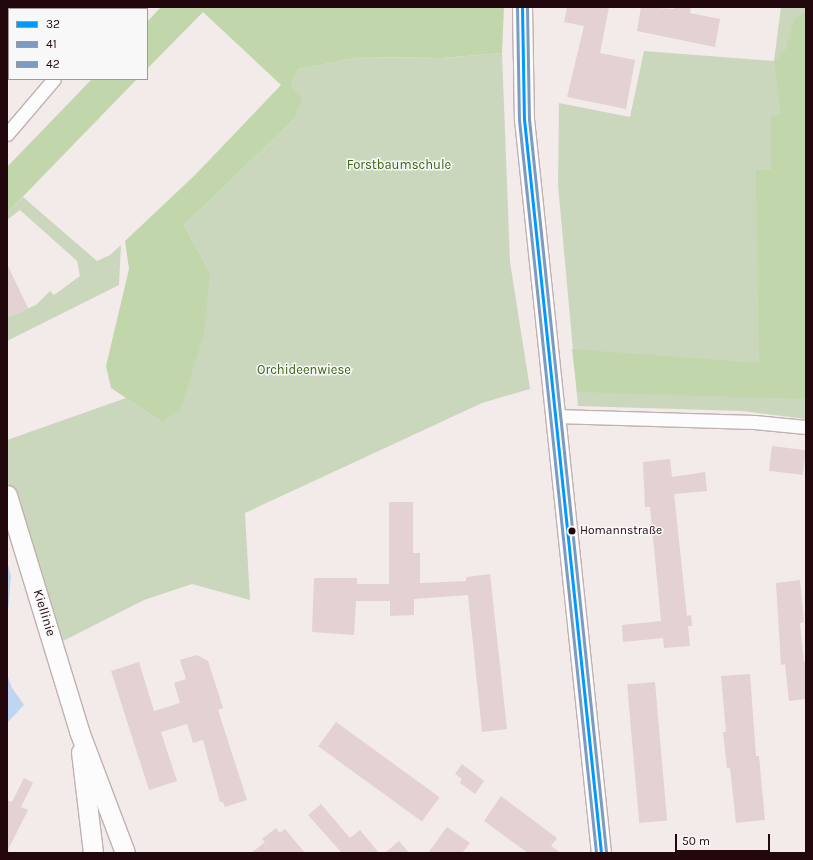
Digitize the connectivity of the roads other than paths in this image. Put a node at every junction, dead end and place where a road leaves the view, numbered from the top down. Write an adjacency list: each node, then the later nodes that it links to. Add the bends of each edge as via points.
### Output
1 (522, 7): 4 (street, via 524,119)
2 (53, 80): 3 (street)
3 (7, 134)
4 (555, 416): 5 (street, via 754,422); 10 (street)
5 (806, 427)
6 (7, 495): 7 (street, Kiellinie)
7 (79, 731): 8 (street, Kiellinie); 9 (street, Kiellinie)
8 (93, 853)
9 (125, 853)
10 (601, 853)

